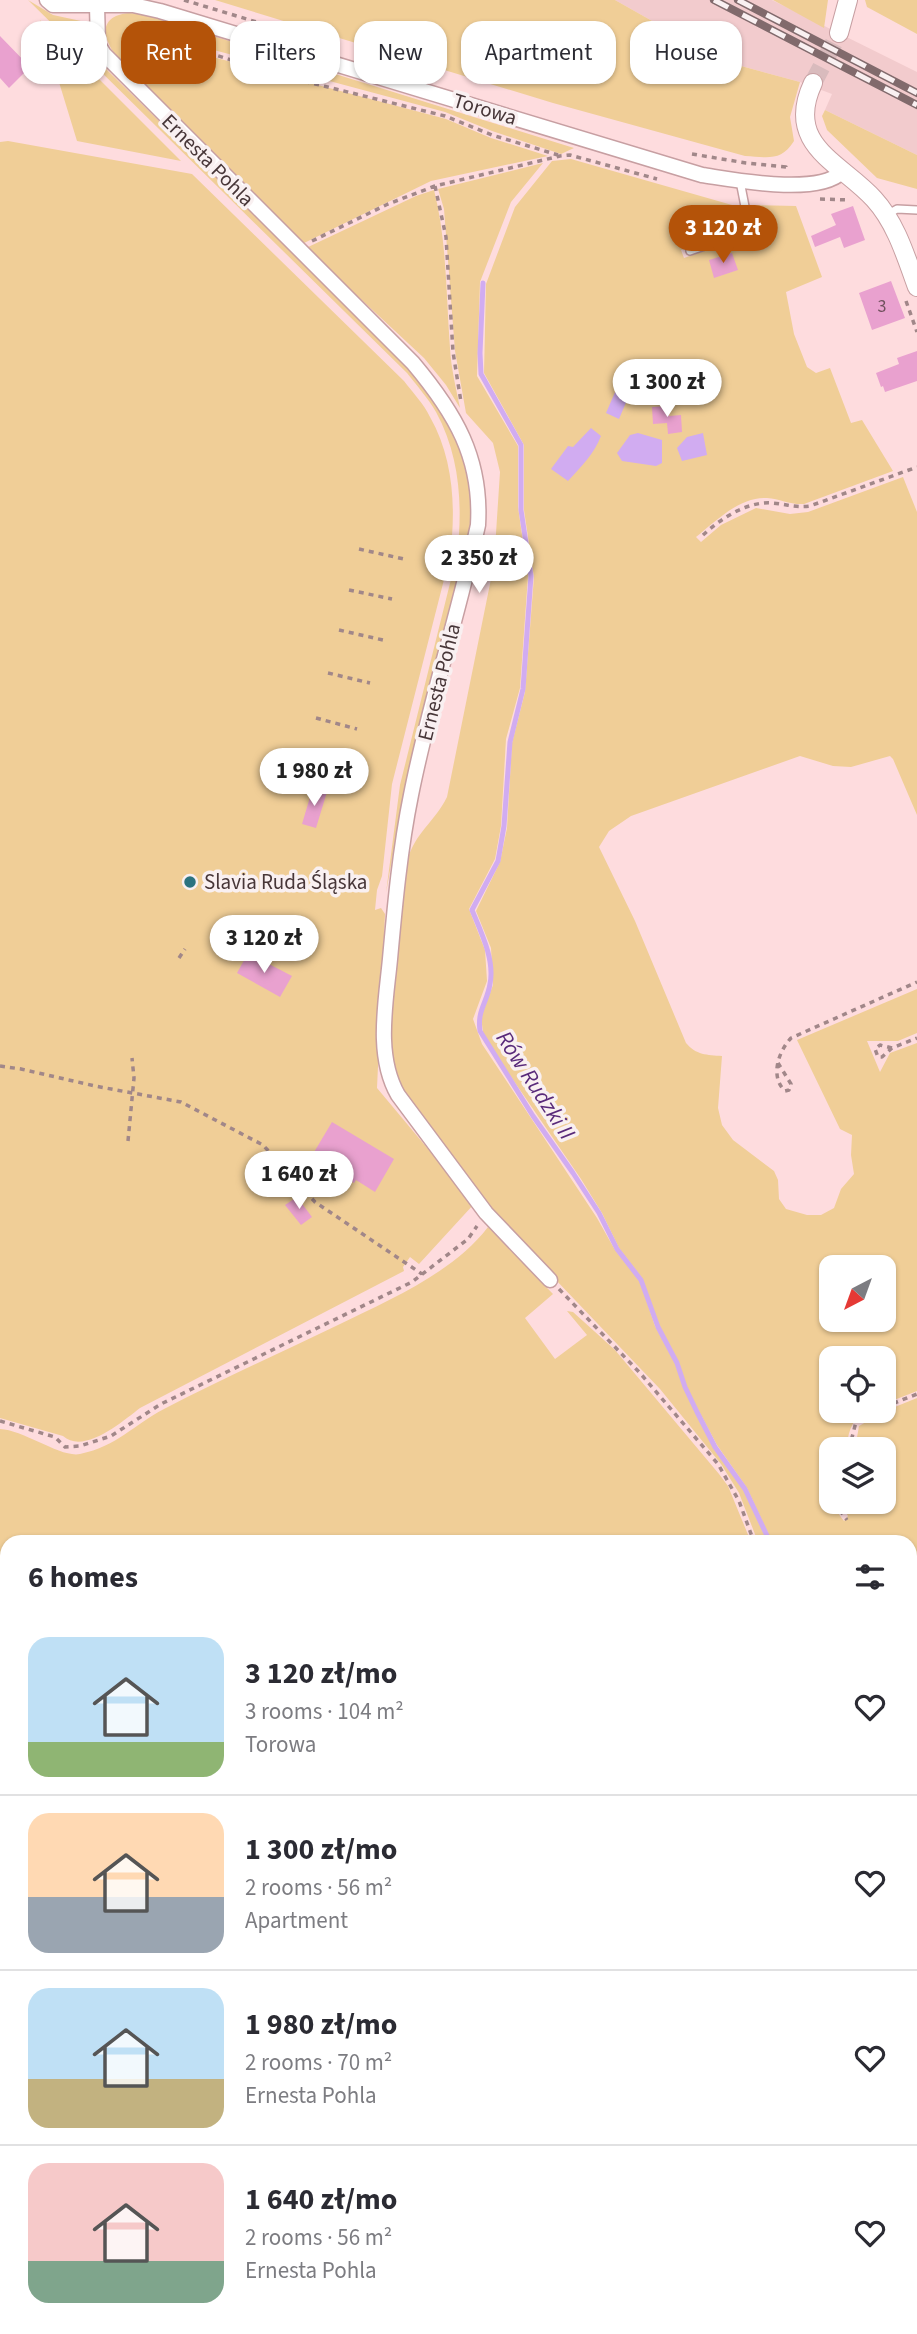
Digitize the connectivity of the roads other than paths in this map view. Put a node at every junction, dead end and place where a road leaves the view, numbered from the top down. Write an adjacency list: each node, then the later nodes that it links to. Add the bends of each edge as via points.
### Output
1 (47, 0): 3 (street, Torowa, via 53,5)
2 (848, 0): 4 (street)
3 (97, 6): 7 (street, Torowa, via 132,5 160,11 702,175); 12 (street, Ernesta Pohla, via 97,44 112,63 413,363 442,398 468,449 478,498 478,526 409,803 395,893 384,1020 386,1062 391,1083 486,1213)
4 (839, 33)
5 (813, 83): 6 (street, via 804,122 816,147)
6 (842, 172): 7 (street, Torowa, via 829,181 808,184); 9 (street, via 875,200)
7 (740, 180): 10 (lane, via 749,227)
8 (917, 210): 9 (lane, via 897,209)
9 (886, 216): 11 (street, via 898,238)
10 (690, 251)
11 (910, 290)
12 (550, 1280)

